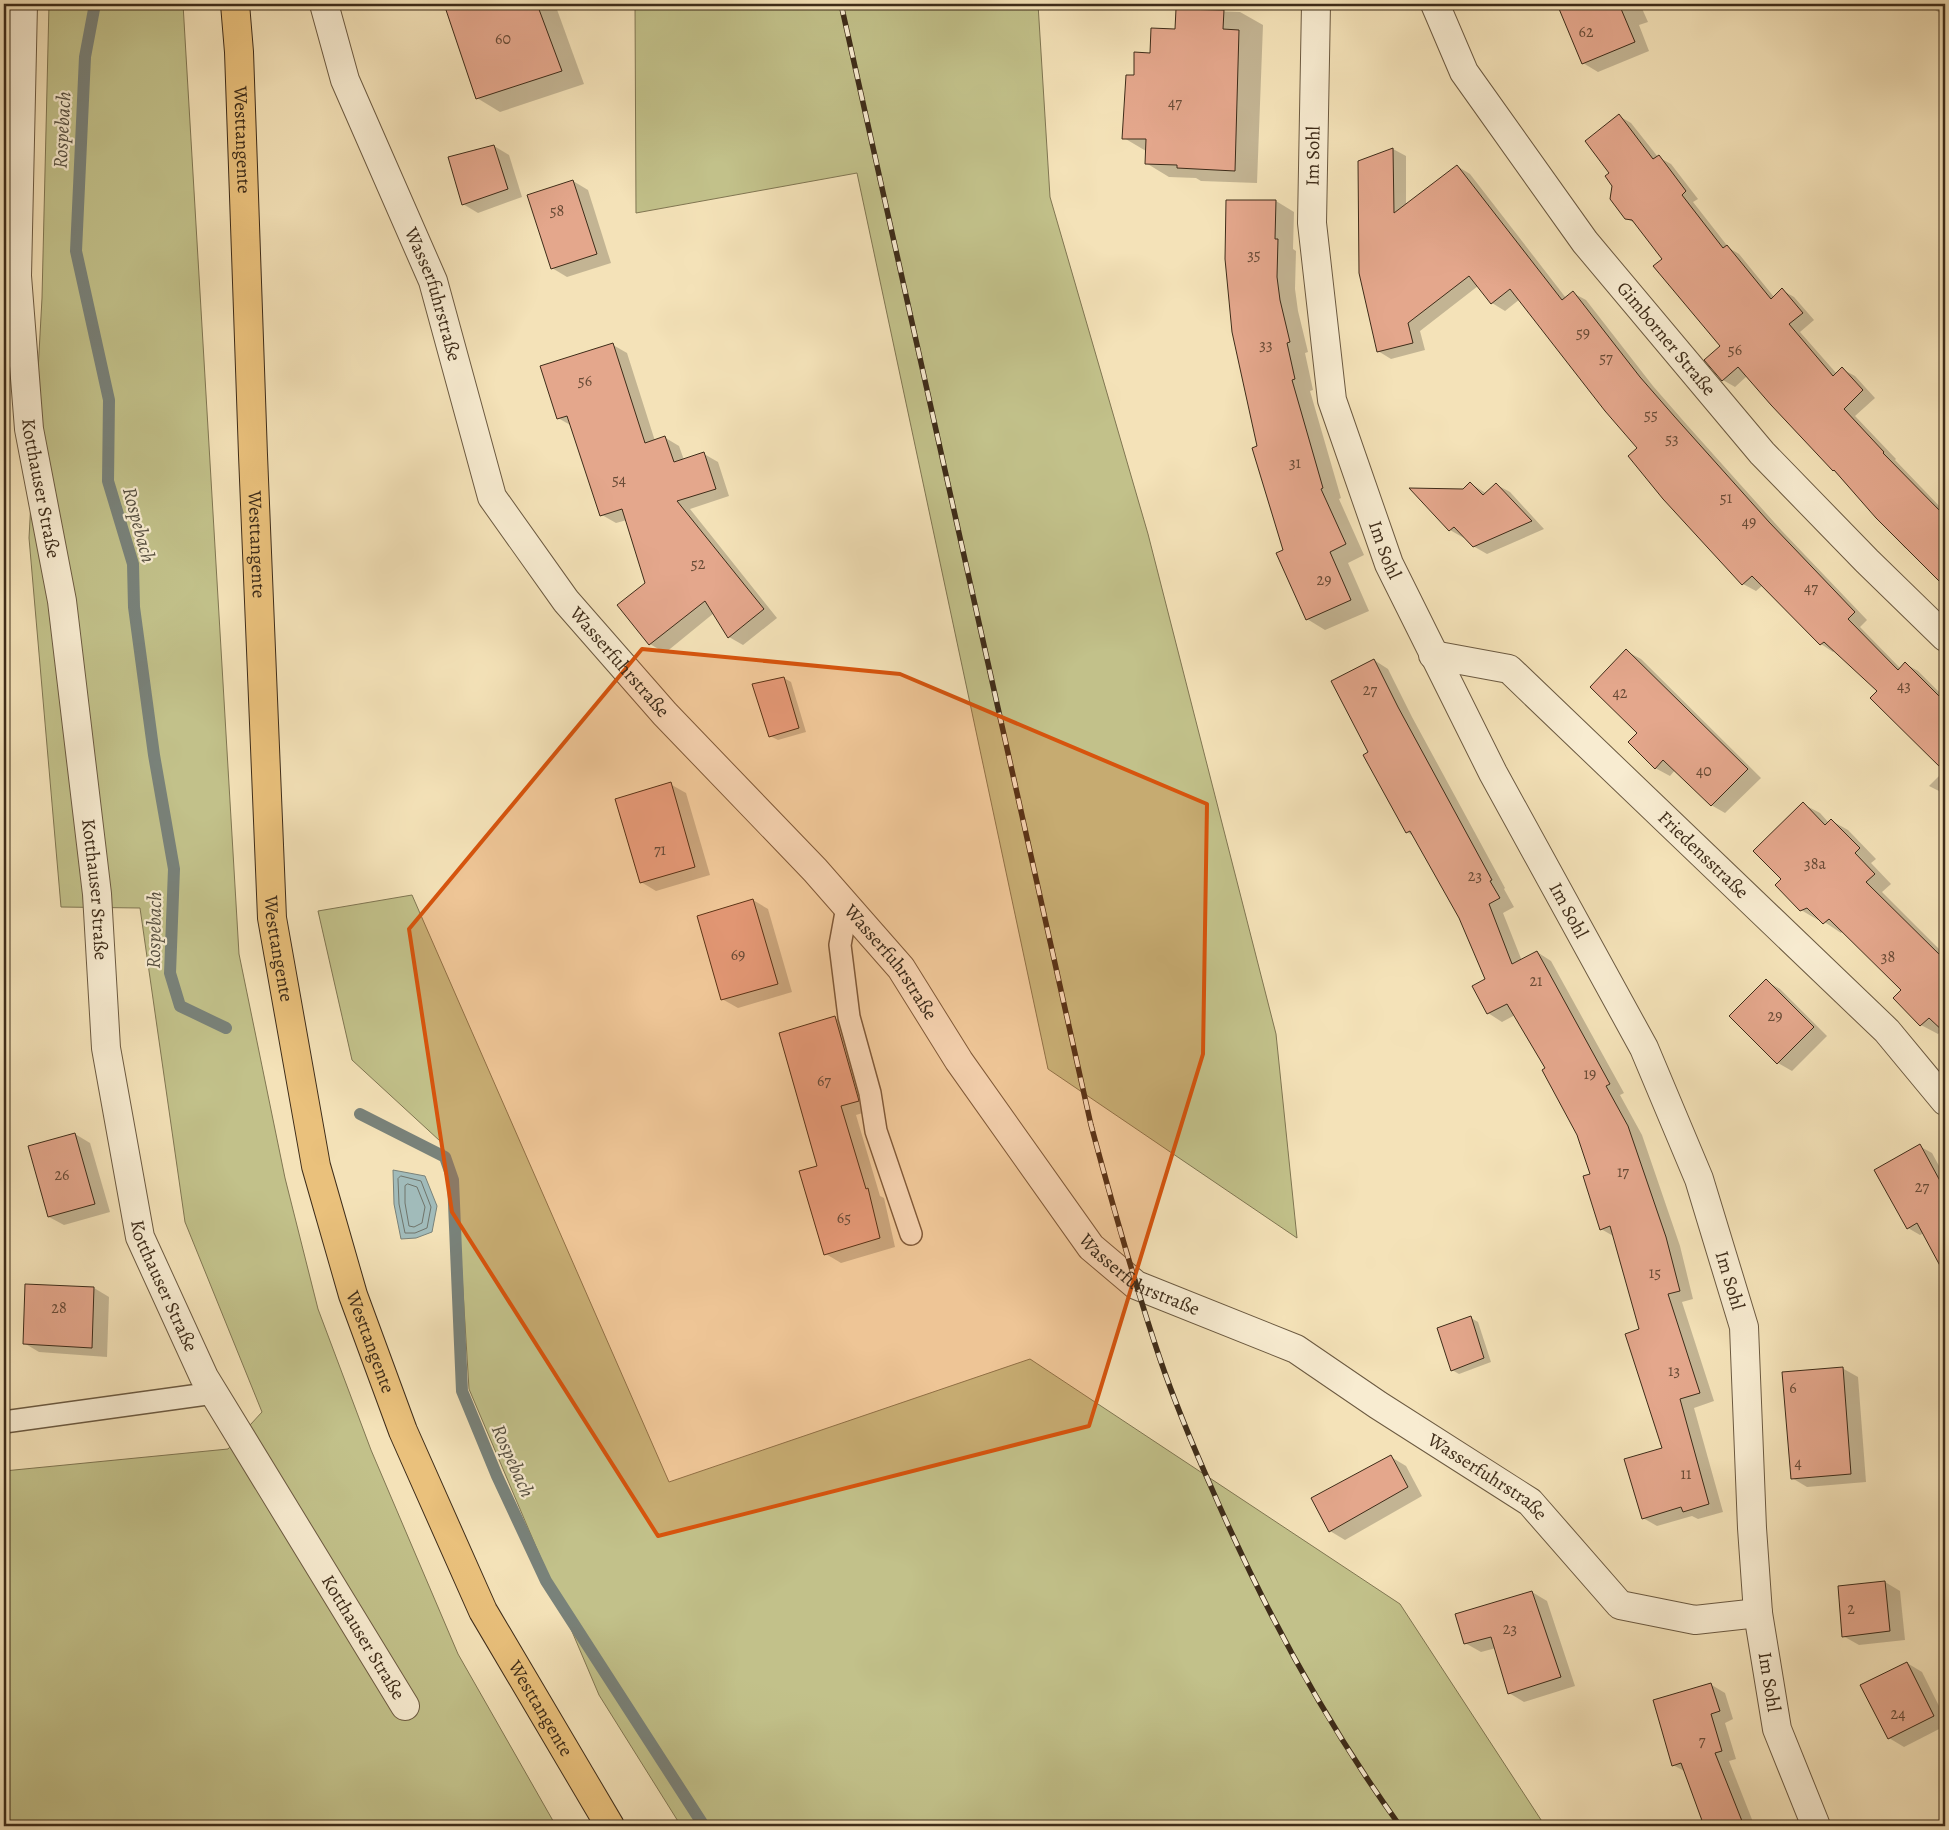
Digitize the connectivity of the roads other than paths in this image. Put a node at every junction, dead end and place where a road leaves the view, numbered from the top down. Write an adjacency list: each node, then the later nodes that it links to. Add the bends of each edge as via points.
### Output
1 (23, 4): 11 (street, Kotthauser Straße, via 17,276 29,428 63,611 97,894 106,1048 140,1237)
2 (235, 4): 15 (main road, Westtangente, via 272,918 316,1166 353,1295 403,1431 483,1611)
3 (324, 4): 8 (street, Wasserfuhrstraße, via 345,80 433,281 492,497 573,608 665,714)
4 (1316, 4): 7 (street, Im Sohl, via 1312,223 1332,400 1389,564)
5 (1435, 4): 6 (street, Gimborner Straße, via 1464,72 1586,242 1762,453)
6 (1945, 637)
7 (1433, 655): 9 (street, Friedensstraße, via 1509,668 1887,1031); 13 (street, Im Sohl, via 1493,773 1644,1048 1699,1178 1744,1327)
8 (847, 907): 10 (lane, via 840,945 849,1017 870,1093 876,1131); 13 (street, Wasserfuhrstraße, via 901,968 959,1060 1091,1247 1136,1285 1296,1349 1530,1502 1620,1605 1695,1620)
9 (1945, 1101)
10 (911, 1234)
11 (214, 1393): 12 (lane); 14 (street, Kotthauser Straße)
12 (4, 1422)
13 (1758, 1613): 16 (street, Im Sohl, via 1777,1729)
14 (405, 1706)
15 (610, 1826)
16 (1816, 1826)

